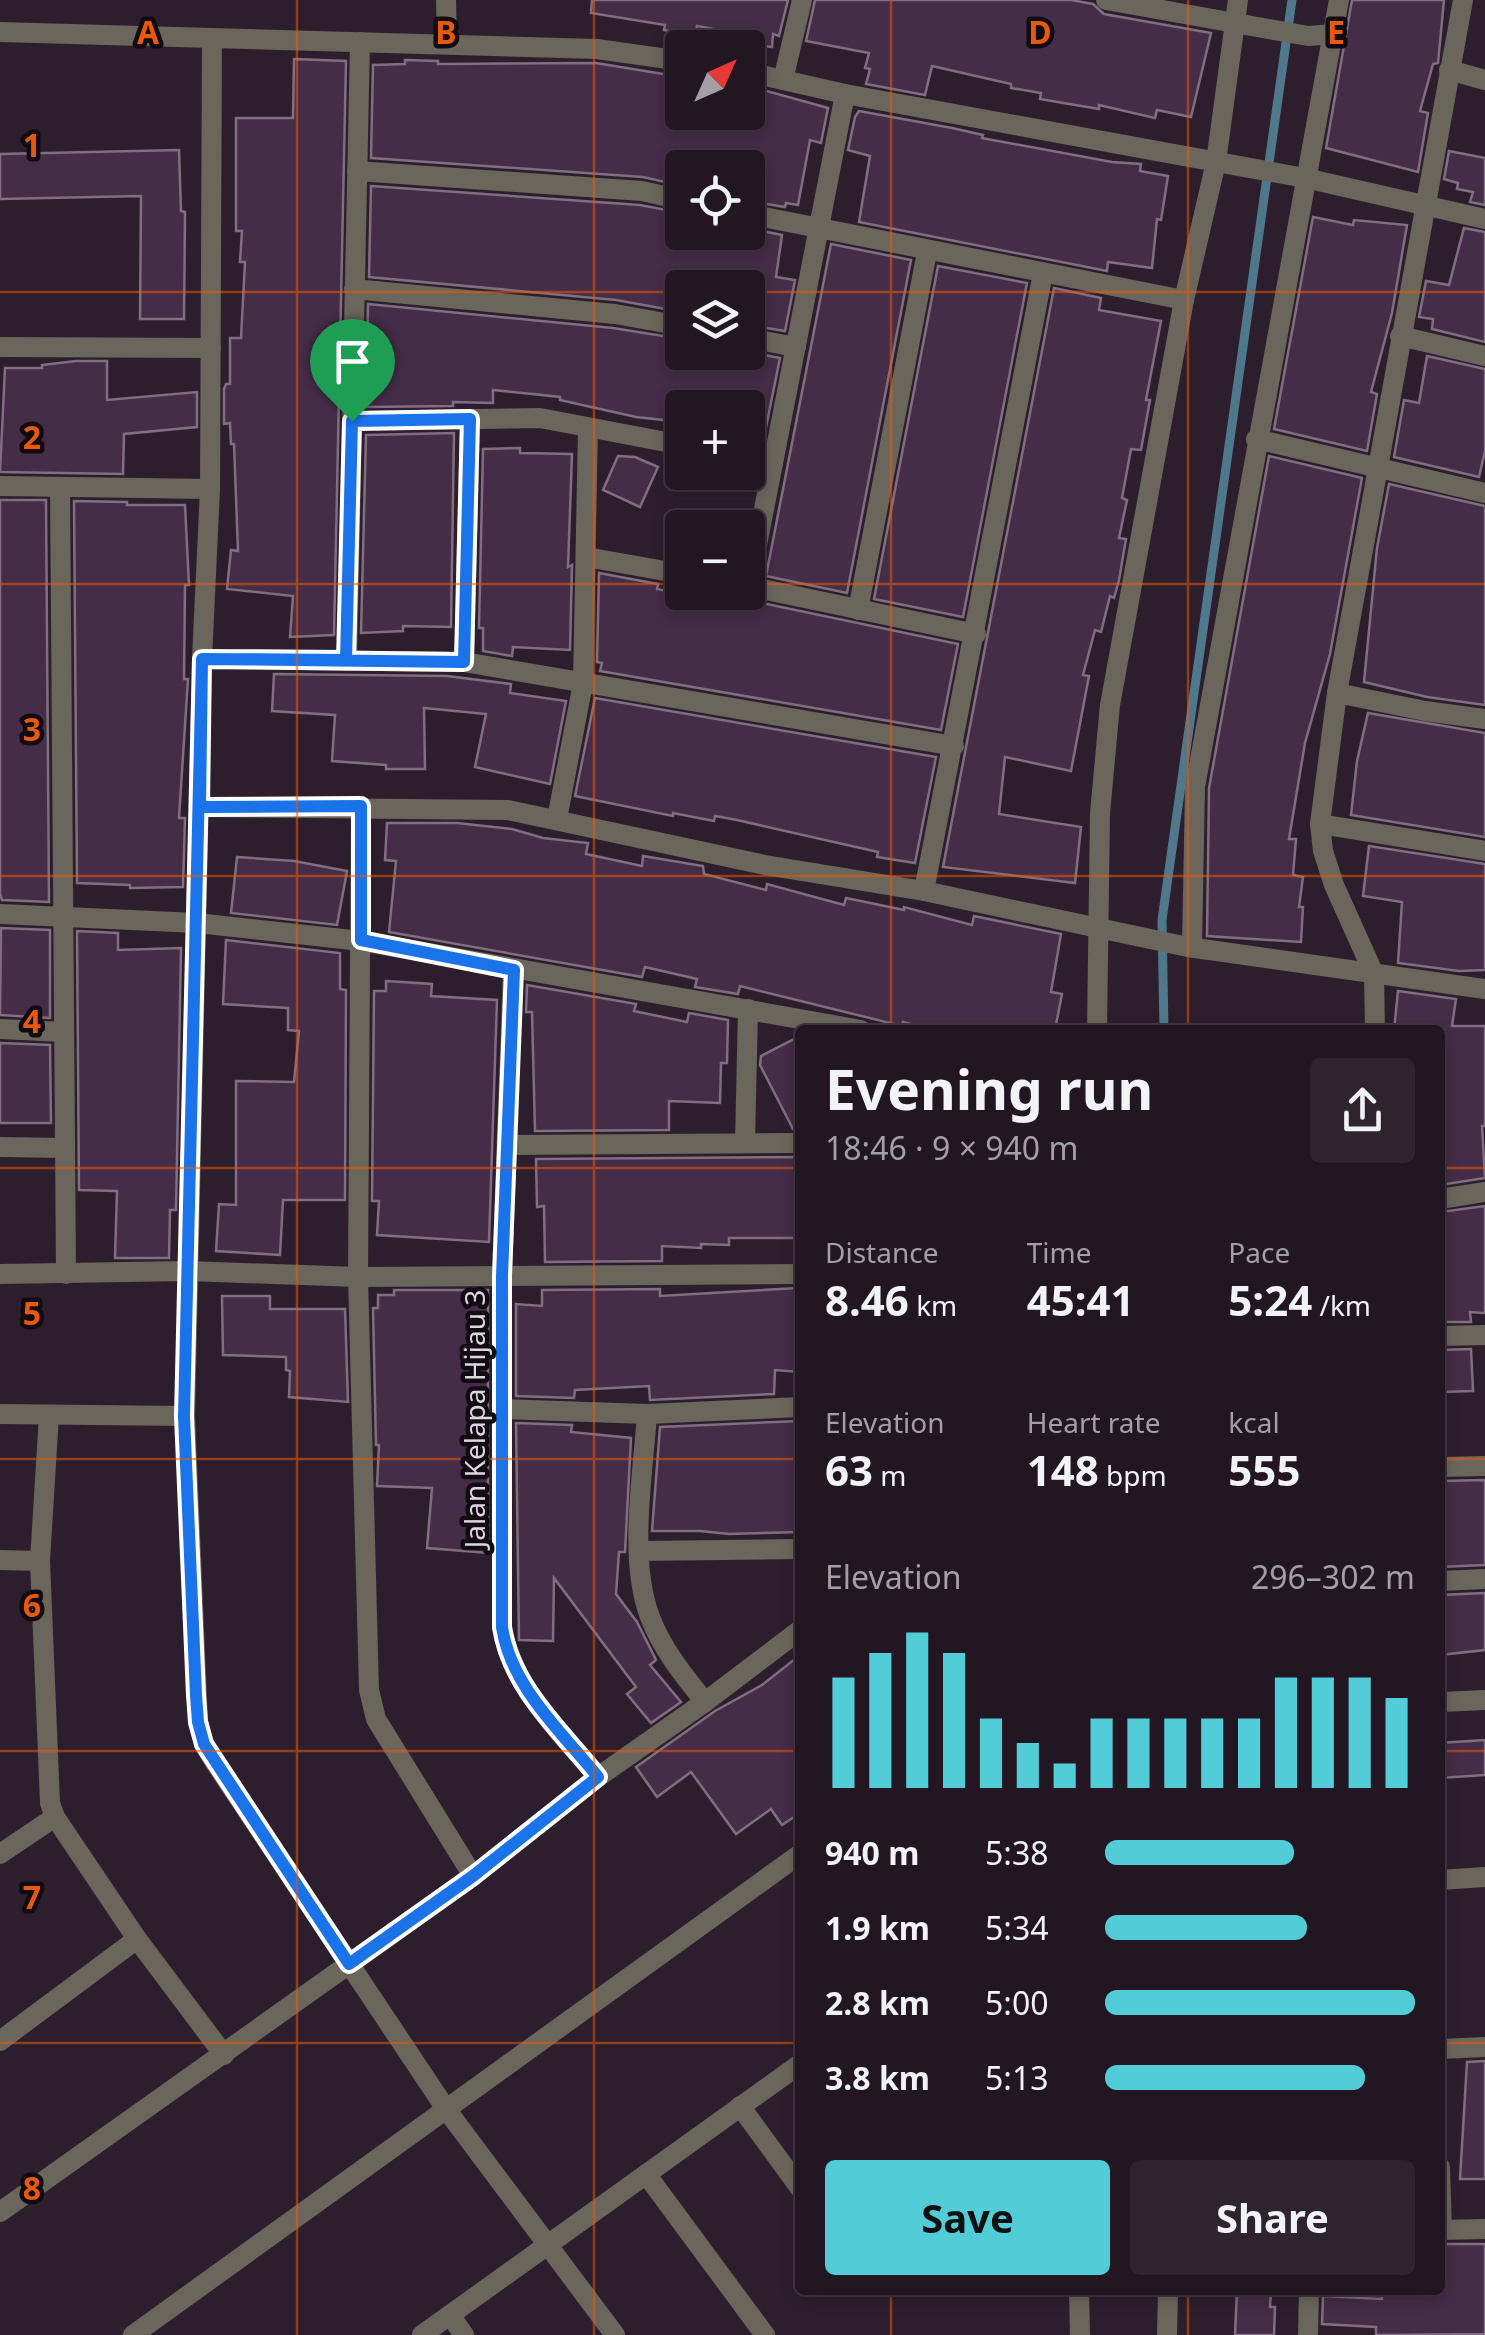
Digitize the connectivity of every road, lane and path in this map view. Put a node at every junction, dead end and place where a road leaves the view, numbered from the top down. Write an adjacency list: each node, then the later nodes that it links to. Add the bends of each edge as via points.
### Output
1 (446, 0): 12 (street)
2 (802, 0): 16 (street)
3 (1106, 0): 7 (street)
4 (1238, 0): 7 (street)
5 (1338, 0): 9 (street)
6 (1463, 0): 14 (street)
7 (1235, 24): 9 (street); 19 (street)
8 (0, 32): 10 (street)
9 (1333, 34): 21 (street)
10 (212, 38): 11 (street); 36 (street)
11 (360, 42): 12 (street); 20 (street)
12 (447, 44): 13 (street, via 596,48)
13 (665, 58)
14 (1449, 70): 17 (street); 23 (street)
15 (765, 76): 16 (street)
16 (783, 80): 18 (street)
17 (1485, 80)
18 (845, 94): 19 (street); 26 (street)
19 (1216, 162): 21 (street); 30 (street)
20 (357, 172): 22 (street); 29 (street)
21 (1295, 177): 23 (street); 41 (street)
22 (665, 196)
23 (1425, 206): 25 (street); 32 (street)
24 (765, 218): 26 (street)
25 (1485, 220)
26 (817, 230): 27 (street); 34 (street)
27 (927, 252): 28 (street); 54 (street)
28 (1043, 273): 30 (street); 55 (street)
29 (354, 290): 31 (street); 39 (street)
30 (1184, 300): 72 (street, via 1110,705 1100,813)
31 (665, 323)
32 (1400, 336): 37 (street); 45 (street)
33 (765, 341): 34 (street)
34 (796, 346): 44 (street)
35 (0, 347): 36 (street)
36 (211, 348): 48 (street)
37 (1485, 356)
38 (470, 419): 39 (street); 40 (street, via 540,418); 58 (street)
39 (352, 421): 57 (street)
40 (588, 428): 42 (street); 51 (street)
41 (1256, 439): 45 (street); 74 (street, via 1195,786)
42 (665, 443)
43 (765, 461): 44 (street)
44 (774, 463): 50 (street)
45 (1380, 467): 49 (street); 60 (street)
46 (0, 486): 47 (street)
47 (60, 487): 48 (street); 70 (street)
48 (210, 488): 56 (street)
49 (1485, 493)
50 (764, 510)
51 (586, 557): 52 (street); 59 (street)
52 (665, 571)
53 (765, 590): 54 (street)
54 (858, 610): 55 (street)
55 (976, 634): 62 (street)
56 (202, 659): 57 (street); 64 (street)
57 (346, 660): 58 (street)
58 (464, 662): 59 (street)
59 (583, 683): 62 (street); 65 (street)
60 (1337, 693): 61 (street); 66 (street)
61 (1485, 719)
62 (954, 746): 68 (street)
63 (361, 806): 64 (street); 65 (street, via 508,810); 73 (street)
64 (200, 807): 71 (street)
65 (557, 819): 68 (street)
66 (1320, 824): 67 (street); 76 (street, via 1322,852)
67 (1485, 851)
68 (924, 891): 72 (street)
69 (0, 914): 70 (street)
70 (64, 916): 71 (street); 83 (street)
71 (197, 924): 73 (street); 91 (street)
72 (1107, 930): 74 (street); 80 (street)
73 (361, 940): 75 (street); 96 (street)
74 (1190, 947): 76 (street)
75 (514, 970): 78 (street); 86 (street, Jalan Kelapa Hijau 3)
76 (1374, 974): 77 (street); 81 (street)
77 (1485, 989)
78 (748, 1010): 79 (street); 84 (street)
79 (828, 1025)
80 (1098, 1025)
81 (1375, 1025)
82 (0, 1029): 83 (street)
83 (64, 1032): 88 (street)
84 (745, 1143): 85 (street); 86 (street)
85 (795, 1143)
86 (507, 1144): 95 (street, Jalan Kelapa Hijau 3)
87 (0, 1147): 88 (street)
88 (65, 1148): 93 (street)
89 (1485, 1192): 90 (street)
90 (1445, 1198)
91 (188, 1271): 93 (street); 96 (street); 104 (street)
92 (0, 1274): 93 (street)
93 (66, 1274)
94 (795, 1274): 95 (street)
95 (502, 1276): 96 (street); 100 (street, Jalan Kelapa Hijau 3)
96 (358, 1277): 121 (street, via 371,1705)
97 (1485, 1335): 98 (street)
98 (1445, 1336)
99 (795, 1407): 102 (street)
100 (503, 1409): 102 (street); 117 (street, Jalan Kelapa Hijau 3, via 506,1650 532,1696)
101 (0, 1414): 103 (street)
102 (647, 1414): 108 (street)
103 (49, 1415): 104 (street); 110 (street)
104 (184, 1416): 125 (street, via 196,1695 204,1744)
105 (1485, 1466): 106 (street)
106 (1445, 1467)
107 (795, 1549): 108 (street)
108 (639, 1551): 115 (street, via 650,1618 675,1666)
109 (0, 1560): 110 (street)
110 (40, 1561): 118 (street)
111 (1485, 1578): 112 (street)
112 (1445, 1581)
113 (795, 1634): 115 (street)
114 (1485, 1700): 116 (street)
115 (705, 1702): 117 (street)
116 (1445, 1702)
117 (598, 1777): 121 (street)
118 (54, 1817): 119 (street); 124 (street)
119 (0, 1854)
120 (795, 1858): 132 (street)
121 (473, 1876): 125 (street)
122 (1485, 1877): 123 (street)
123 (1445, 1880)
124 (138, 1939): 126 (street); 129 (street)
125 (349, 1964): 129 (street); 132 (street)
126 (0, 2041)
127 (1485, 2047): 128 (street)
128 (1445, 2049)
129 (224, 2055): 135 (street)
130 (795, 2068): 131 (street)
131 (740, 2106): 133 (street); 134 (street)
132 (446, 2109): 138 (street); 143 (street)
133 (646, 2174): 138 (street); 147 (street)
134 (795, 2181)
135 (0, 2212)
136 (1445, 2230): 137 (street)
137 (1485, 2230)
138 (546, 2246): 142 (street); 146 (street)
139 (1079, 2295): 148 (street)
140 (1168, 2295): 149 (street)
141 (1309, 2295): 150 (street)
142 (450, 2315): 144 (street); 145 (street)
143 (132, 2335)
144 (422, 2335)
145 (464, 2335)
146 (615, 2335)
147 (765, 2335)
148 (1080, 2335)
149 (1167, 2335)
150 (1308, 2335)

